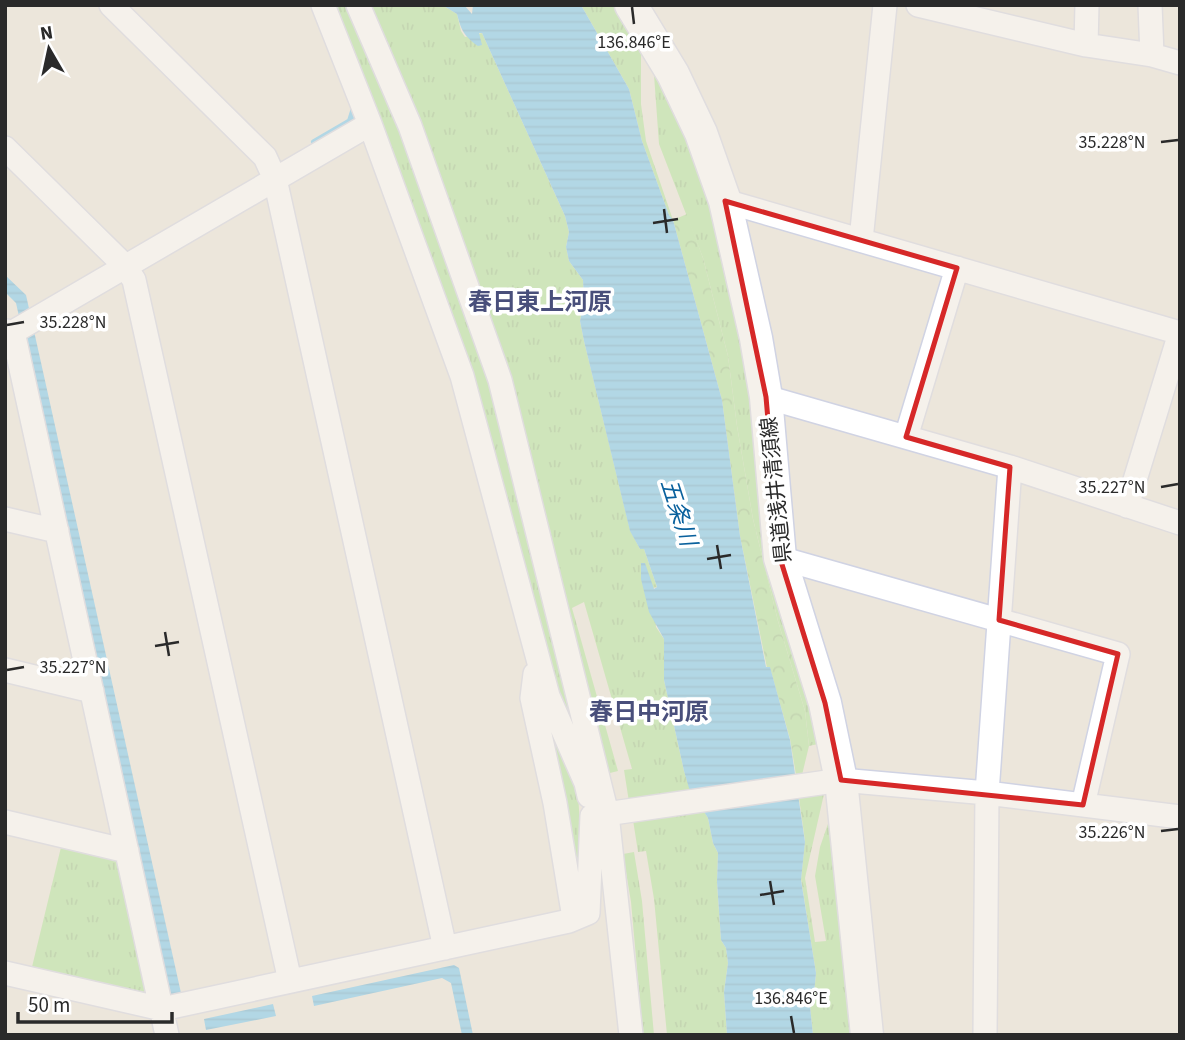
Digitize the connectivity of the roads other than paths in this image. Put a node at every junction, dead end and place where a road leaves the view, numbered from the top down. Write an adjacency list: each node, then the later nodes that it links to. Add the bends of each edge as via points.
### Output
1 (111, 5): 14 (street, via 265,157)
2 (323, 5): 12 (street)
3 (358, 5): 36 (street, via 410,127 500,380)
4 (631, 5): 15 (main road, 県道浅井清須線, via 673,74)
5 (885, 5): 16 (street)
6 (918, 5): 9 (street)
7 (1087, 5): 9 (street)
8 (1150, 5): 10 (street)
9 (1086, 45): 10 (street)
10 (1152, 55): 11 (street)
11 (1180, 63)
12 (370, 124): 14 (street); 30 (street, via 462,376)
13 (5, 148): 17 (street)
14 (275, 179): 17 (street); 41 (street)
15 (725, 201): 16 (street); 21 (main road, 県道浅井清須線)
16 (861, 240): 18 (street)
17 (125, 266): 19 (street); 43 (street, via 134,281)
18 (957, 268): 20 (street); 22 (street)
19 (19, 327): 27 (street)
20 (1180, 333): 24 (street)
21 (766, 397): 22 (street); 28 (main road, 県道浅井清須線)
22 (906, 437): 23 (street)
23 (1010, 467): 24 (street); 29 (street)
24 (1127, 506): 26 (street)
25 (5, 519): 27 (street)
26 (1180, 523)
27 (57, 531): 32 (street)
28 (780, 558): 29 (street); 33 (main road, 県道浅井清須線, via 825,703)
29 (999, 620): 34 (street); 35 (street, via 1118,654)
30 (538, 654): 36 (street, via 548,696 586,783); 40 (street, via 532,698)
31 (5, 670): 32 (street)
32 (92, 691): 39 (street)
33 (833, 781): 34 (street); 36 (street); 47 (main road, 県道浅井清須線)
34 (987, 793): 35 (street); 48 (street)
35 (1083, 805): 37 (street)
36 (606, 814): 40 (street, via 588,912); 46 (street)
37 (1180, 817)
38 (5, 822): 39 (street)
39 (127, 851): 44 (street)
40 (574, 918): 41 (street)
41 (445, 948): 43 (street)
42 (6, 975): 44 (street)
43 (290, 981): 44 (street)
44 (162, 1009): 45 (street)
45 (167, 1035)
46 (631, 1035)
47 (867, 1035)
48 (985, 1035)

